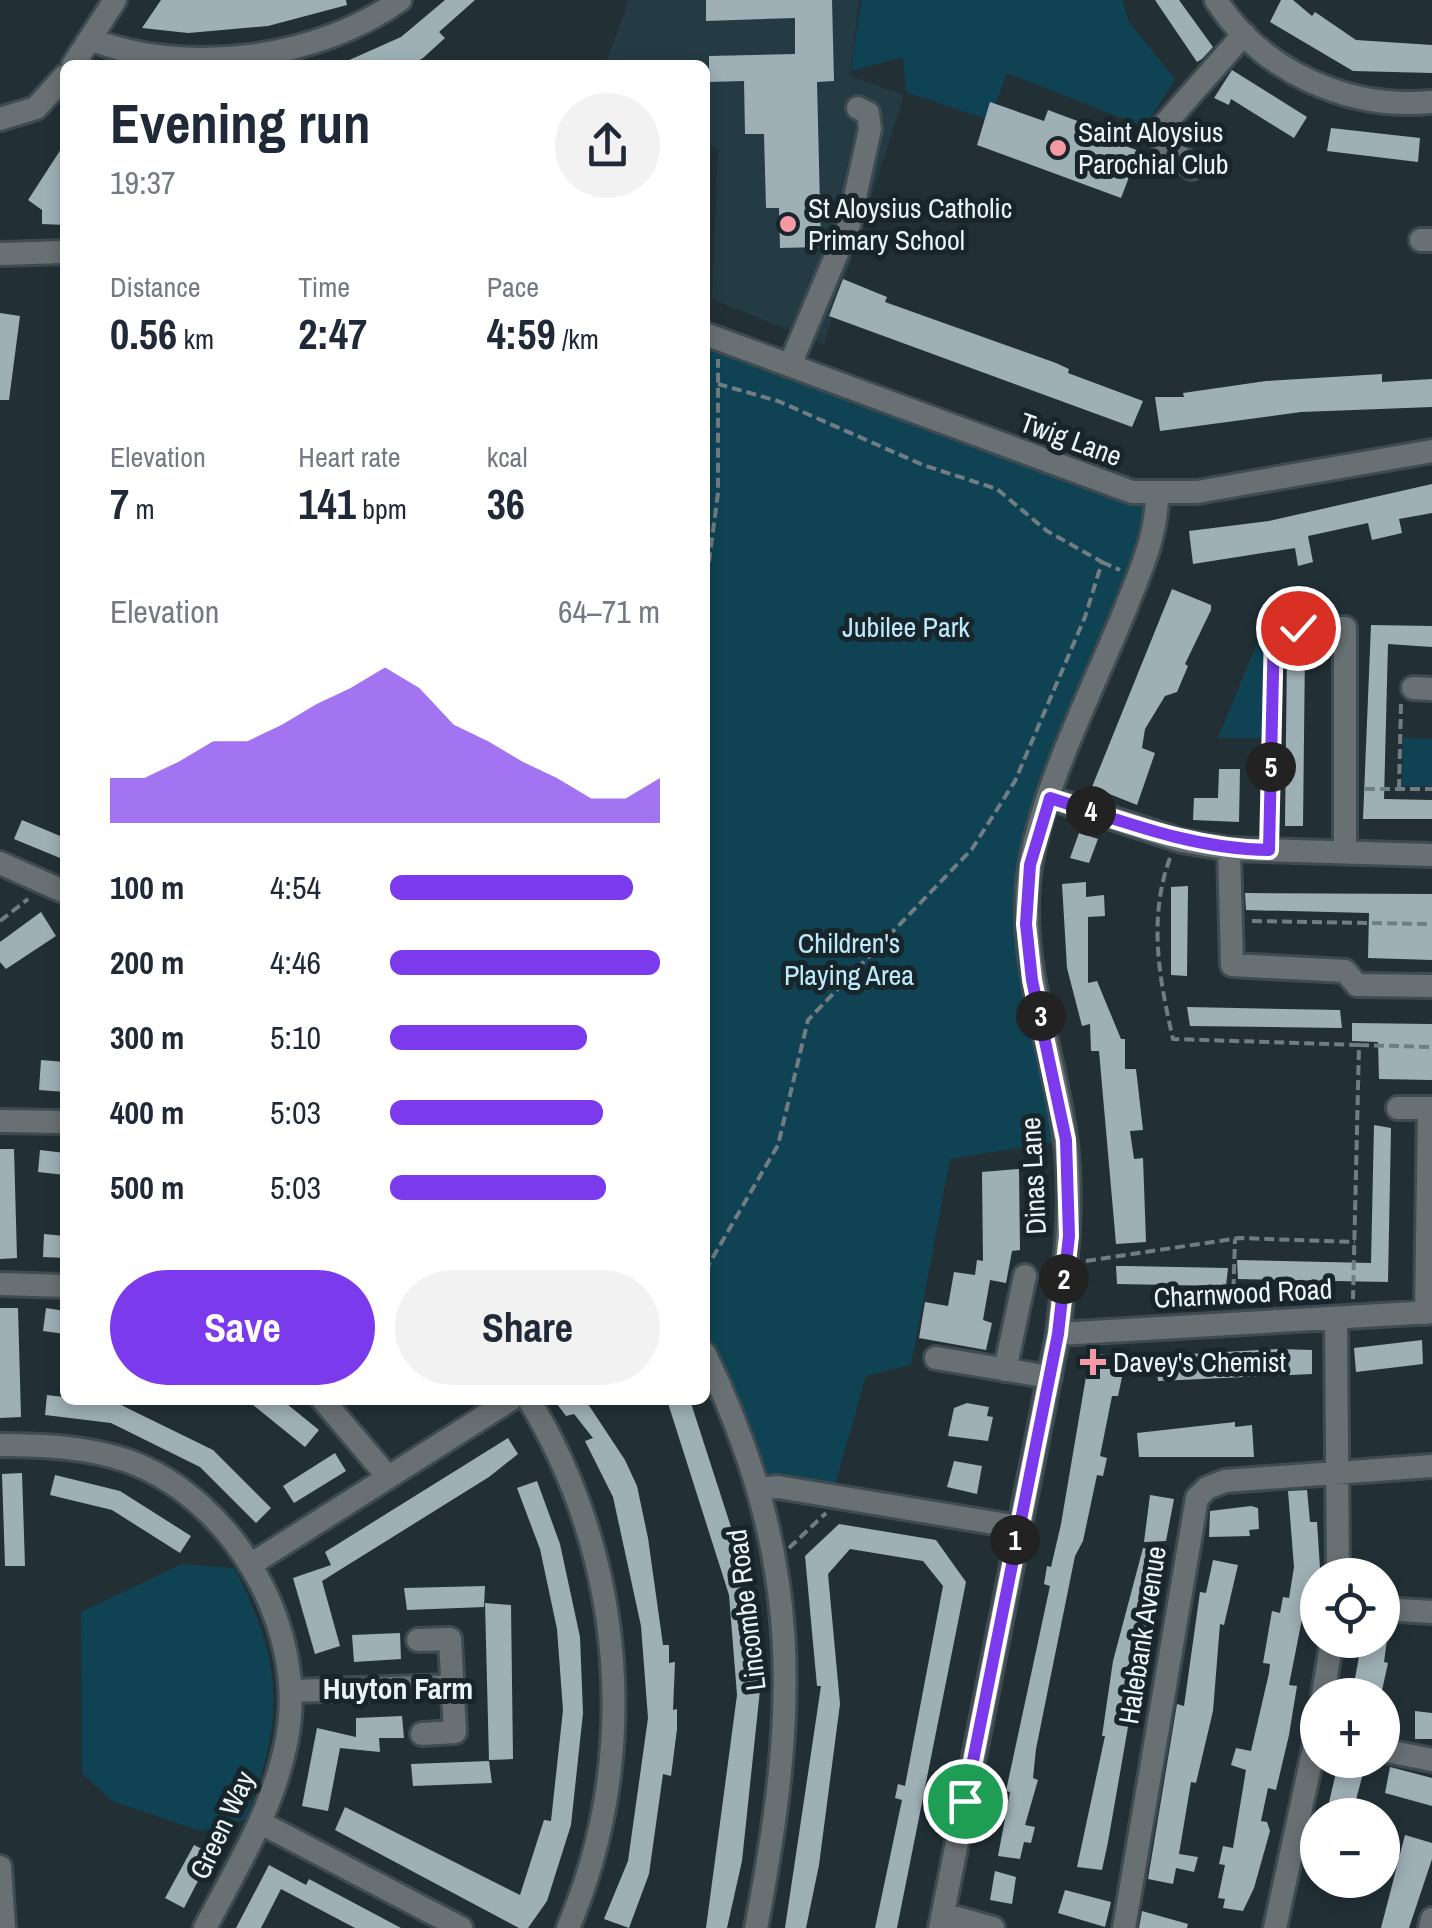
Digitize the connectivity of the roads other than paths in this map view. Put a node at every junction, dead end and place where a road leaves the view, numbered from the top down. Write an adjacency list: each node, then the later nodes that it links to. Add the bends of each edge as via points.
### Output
1 (115, 0): 5 (street)
2 (400, 0): 7 (street, via 344,33 292,50)
3 (1216, 0): 4 (street)
4 (1244, 34): 9 (street, via 1327,89 1370,101); 12 (street, via 1156,134)
5 (90, 39): 6 (street); 7 (street)
6 (76, 60)
7 (171, 60)
8 (60, 82): 11 (street, via 36,108)
9 (1432, 102)
10 (858, 108): 16 (street, via 868,113 870,129 849,225)
11 (0, 120)
12 (1192, 168)
13 (60, 252): 14 (street)
14 (0, 254)
15 (714, 337): 16 (street, Twig Lane)
16 (790, 365): 18 (street, Twig Lane, via 1102,483)
17 (1432, 451): 18 (street, Twig Lane)
18 (1157, 494): 20 (street, Dinas Lane, via 1152,542)
19 (1298, 628): 22 (street, via 1345,628)
20 (1050, 798): 21 (street); 36 (street, Dinas Lane, via 1030,865 1026,924 1066,1140 1066,1264)
21 (1230, 850): 22 (street); 26 (street, via 1232,965 1344,971 1357,985)
22 (1345, 851): 23 (street)
23 (1432, 855)
24 (0, 863): 25 (street)
25 (60, 890)
26 (1432, 986)
27 (1398, 1108): 28 (street)
28 (1430, 1108): 34 (street)
29 (0, 1121): 30 (street)
30 (60, 1122)
31 (1024, 1276): 39 (street)
32 (0, 1284): 33 (street)
33 (60, 1286)
34 (1429, 1313): 35 (street, Charnwood Road)
35 (1345, 1318): 36 (street, Charnwood Road); 46 (street)
36 (1058, 1334): 40 (street, Dinas Lane)
37 (936, 1358): 39 (street)
38 (710, 1367): 48 (street, Lincombe Road)
39 (1006, 1370): 40 (street)
40 (1050, 1376): 49 (street, Dinas Lane)
41 (328, 1405): 47 (street)
42 (502, 1405): 47 (street)
43 (532, 1405): 68 (street, via 591,1538 614,1684 603,1818)
44 (0, 1446): 51 (street, Green Way, via 62,1447 131,1462 206,1512)
45 (1432, 1466): 46 (street, Halebank Avenue)
46 (1338, 1470): 50 (street); 71 (street, Halebank Avenue, via 1225,1481 1197,1498)
47 (388, 1478): 51 (street)
48 (758, 1488): 49 (street); 69 (street, Lincombe Road, via 786,1648 787,1726)
49 (1018, 1527): 64 (street, Dinas Lane)
50 (1338, 1558)
51 (250, 1565): 56 (street, Green Way, via 280,1633)
52 (1400, 1610): 53 (street)
53 (1432, 1612)
54 (418, 1640): 55 (street, via 450,1639)
55 (452, 1686): 56 (street); 57 (street, via 455,1732)
56 (292, 1690): 61 (street, Green Way, via 288,1736)
57 (422, 1734)
58 (1400, 1754): 59 (street)
59 (1432, 1760)
60 (1308, 1778): 72 (street)
61 (261, 1823): 66 (street, Green Way); 67 (street)
62 (0, 1867): 65 (street)
63 (1432, 1919): 73 (street)
64 (942, 1921): 70 (street)
65 (4, 1928)
66 (205, 1928)
67 (461, 1928)
68 (568, 1928)
69 (756, 1928)
70 (993, 1928)
71 (1124, 1928)
72 (1276, 1928)
73 (1430, 1928)

